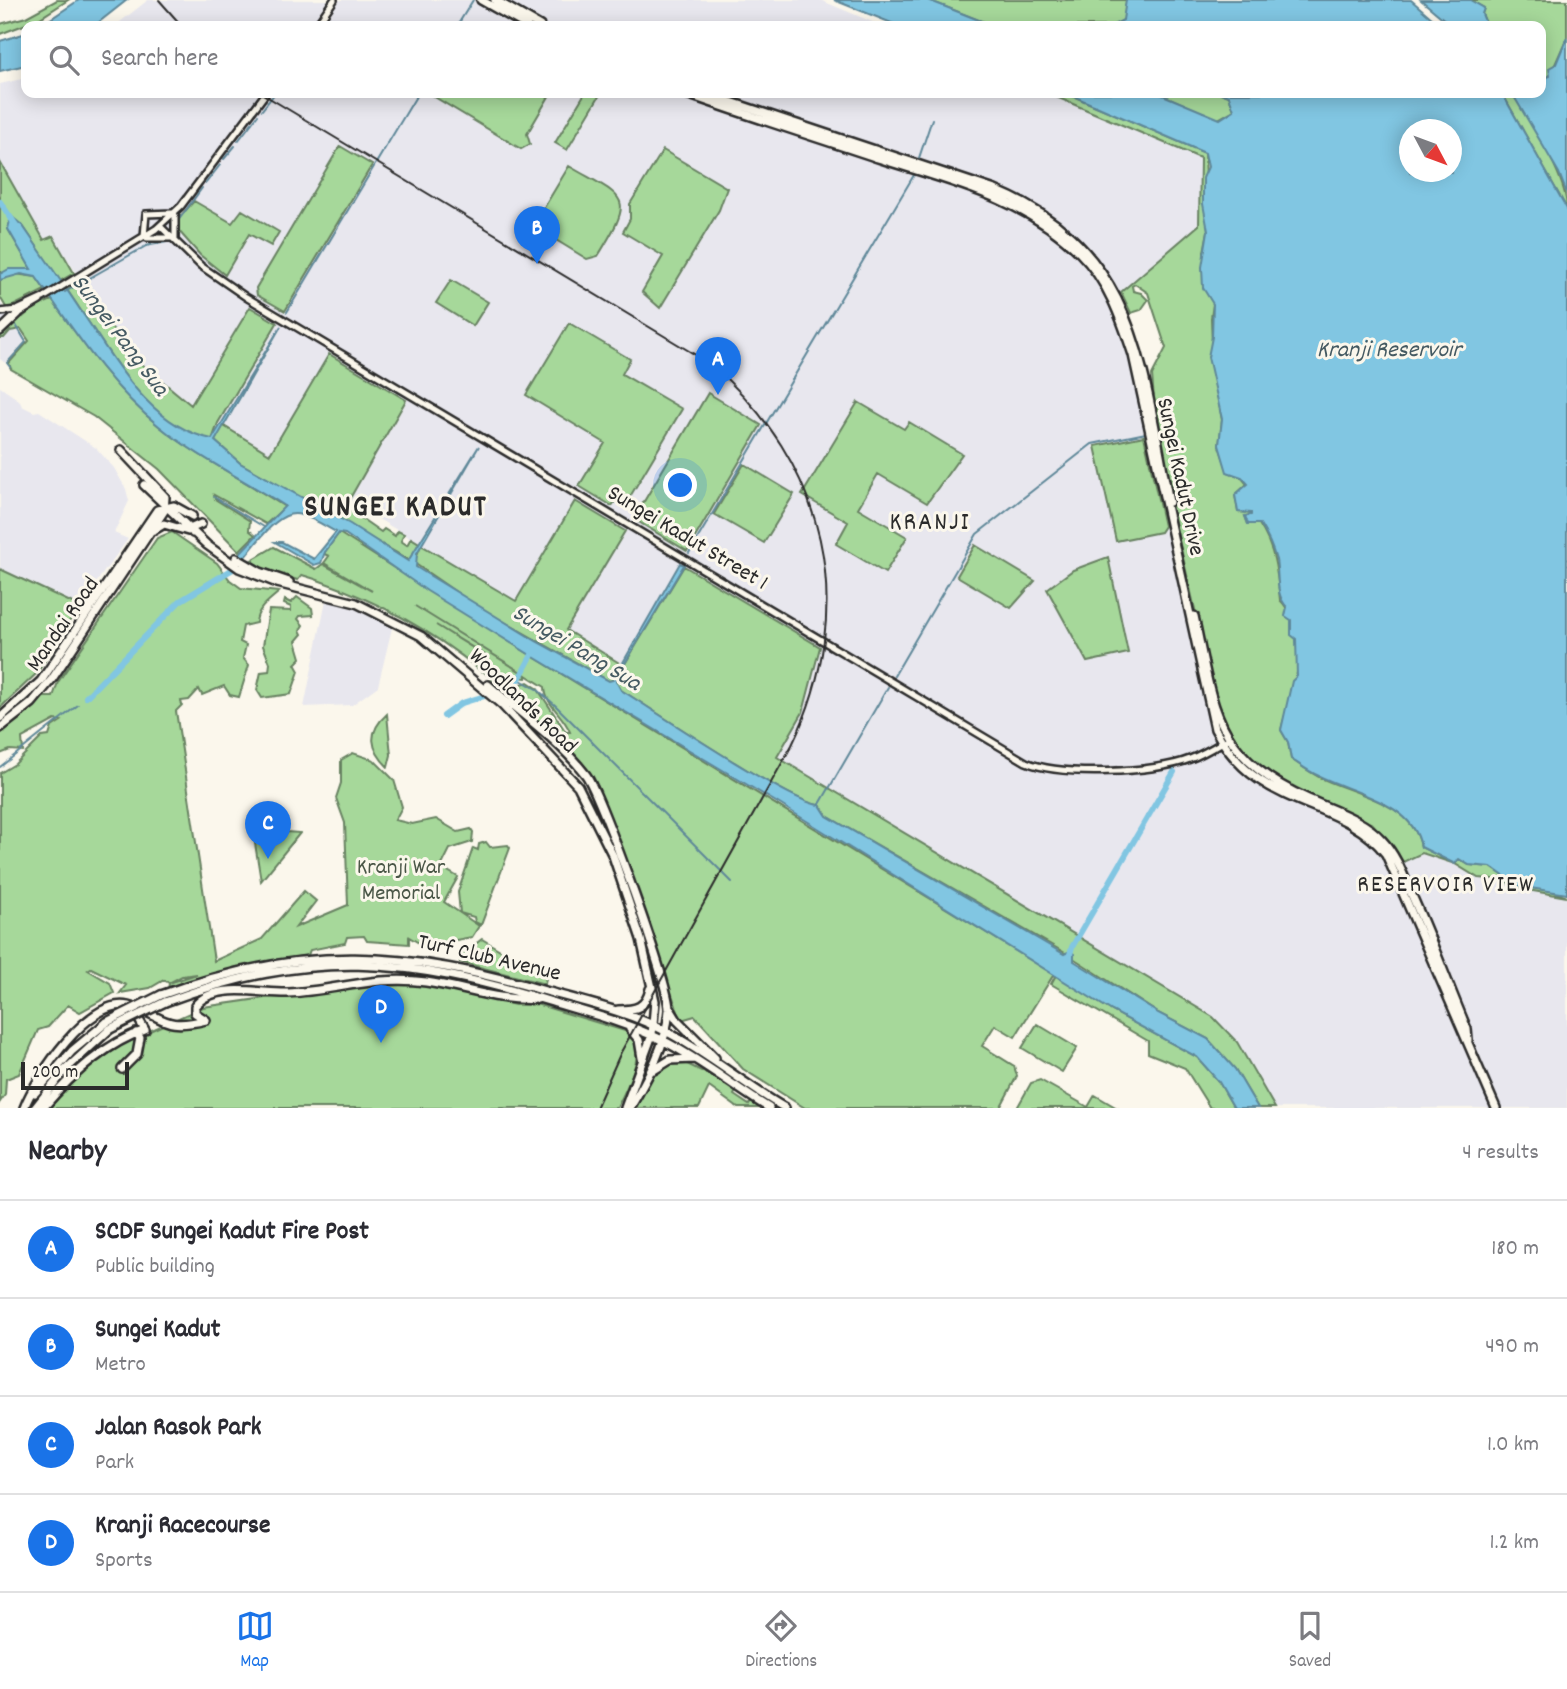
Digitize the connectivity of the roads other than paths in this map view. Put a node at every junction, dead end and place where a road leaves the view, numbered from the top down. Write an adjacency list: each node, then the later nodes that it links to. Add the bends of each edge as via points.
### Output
1 (334, 0): 4 (street)
2 (481, 0): 5 (main road)
3 (495, 0): 6 (main road)
4 (319, 21)
5 (518, 21)
6 (531, 21)
7 (262, 98): 10 (street)
8 (699, 98): 33 (main road, Sungei Kadut Drive, via 1008,201 1038,217 1082,254 1117,309 1133,355 1204,684 1215,729)
9 (719, 98): 33 (main road, Sungei Kadut Drive, via 1004,194 1047,217 1097,264 1119,299 1135,344 1213,704)
10 (175, 212): 11 (street); 12 (street, via 146,214); 13 (street)
11 (160, 226): 12 (street); 13 (street, Sungei Kadut Street 1)
12 (143, 239): 13 (street); 14 (street)
13 (175, 239): 33 (street, Sungei Kadut Street 1, via 201,266 246,297 1026,762 1067,772 1152,768 1190,759)
14 (44, 297): 15 (street); 16 (street)
15 (0, 313)
16 (18, 314): 17 (main road)
17 (0, 331)
18 (121, 450): 20 (main road, via 163,495)
19 (150, 492): 20 (main road, Woodlands Road); 21 (main road); 21 (main road, Woodlands Road, via 144,485)
20 (165, 506): 22 (main road, via 178,507); 23 (main road); 25 (main road, Woodlands Road); 26 (main road, Mandai Road)
21 (153, 510): 23 (main road)
22 (192, 516)
23 (147, 524): 29 (main road, Mandai Road)
24 (201, 524): 25 (main road, via 192,528)
25 (193, 532): 26 (main road, via 164,524); 27 (main road, Woodlands Road)
26 (148, 535): 28 (main road, Mandai Road)
27 (237, 563): 32 (main road, Woodlands Road, via 346,594 395,614 450,652); 34 (main road, Woodlands Road, via 276,583 356,603 402,624 482,686)
28 (81, 636): 29 (main road); 31 (main road, Mandai Road, via 32,703)
29 (71, 637): 30 (main road, Mandai Road, via 41,681)
30 (0, 718)
31 (0, 728)
32 (550, 738): 34 (main road); 39 (main road, Woodlands Road, via 588,778 598,797 662,972)
33 (1225, 741): 60 (main road, Sungei Kadut Drive, via 1267,778 1367,827 1389,847 1431,940)
34 (543, 747): 35 (main road, Woodlands Road, via 578,786 597,820 635,920)
35 (651, 983): 40 (main road, via 648,998 639,1008); 43 (main road, Woodlands Road)
36 (163, 999): 37 (main road, Turf Club Avenue, via 259,973 329,965 424,969); 40 (main road, Turf Club Avenue, via 201,981 269,964 381,958 471,970); 42 (main road, Turf Club Avenue, bridge)
37 (544, 999): 38 (main road, via 518,1000 426,982 389,980 288,993 243,990 211,995 195,1006 195,1013 206,1020 169,1024); 41 (main road, Turf Club Avenue)
38 (127, 1006): 45 (main road, via 145,1030); 53 (main road, via 106,1009 78,1031 47,1067)
39 (669, 1007): 44 (main road, Woodlands Road); 50 (main road)
40 (614, 1010): 43 (main road, Turf Club Avenue)
41 (621, 1023): 46 (main road, Turf Club Avenue); 49 (main road, via 639,1040)
42 (108, 1026): 53 (main road, Turf Club Avenue, via 72,1051); 54 (main road, Turf Club Avenue)
43 (654, 1026): 44 (main road, Turf Club Avenue); 46 (main road, Woodlands Road)
44 (666, 1032): 47 (main road, Woodlands Road); 50 (main road, Turf Club Avenue)
45 (136, 1033): 51 (main road, via 139,1051); 55 (main road, via 80,1069)
46 (652, 1035): 47 (main road, Turf Club Avenue); 49 (main road, Woodlands Road)
47 (664, 1041): 48 (main road, Turf Club Avenue); 52 (main road, Woodlands Road)
48 (695, 1059): 52 (main road, via 667,1061); 58 (main road, Turf Club Avenue)
49 (642, 1066): 56 (main road, Woodlands Road)
50 (723, 1067): 59 (main road)
51 (122, 1069)
52 (651, 1073): 57 (main road, Woodlands Road)
53 (24, 1108)
54 (35, 1108)
55 (43, 1108)
56 (625, 1108)
57 (630, 1108)
58 (769, 1108)
59 (785, 1108)
60 (1496, 1108)

